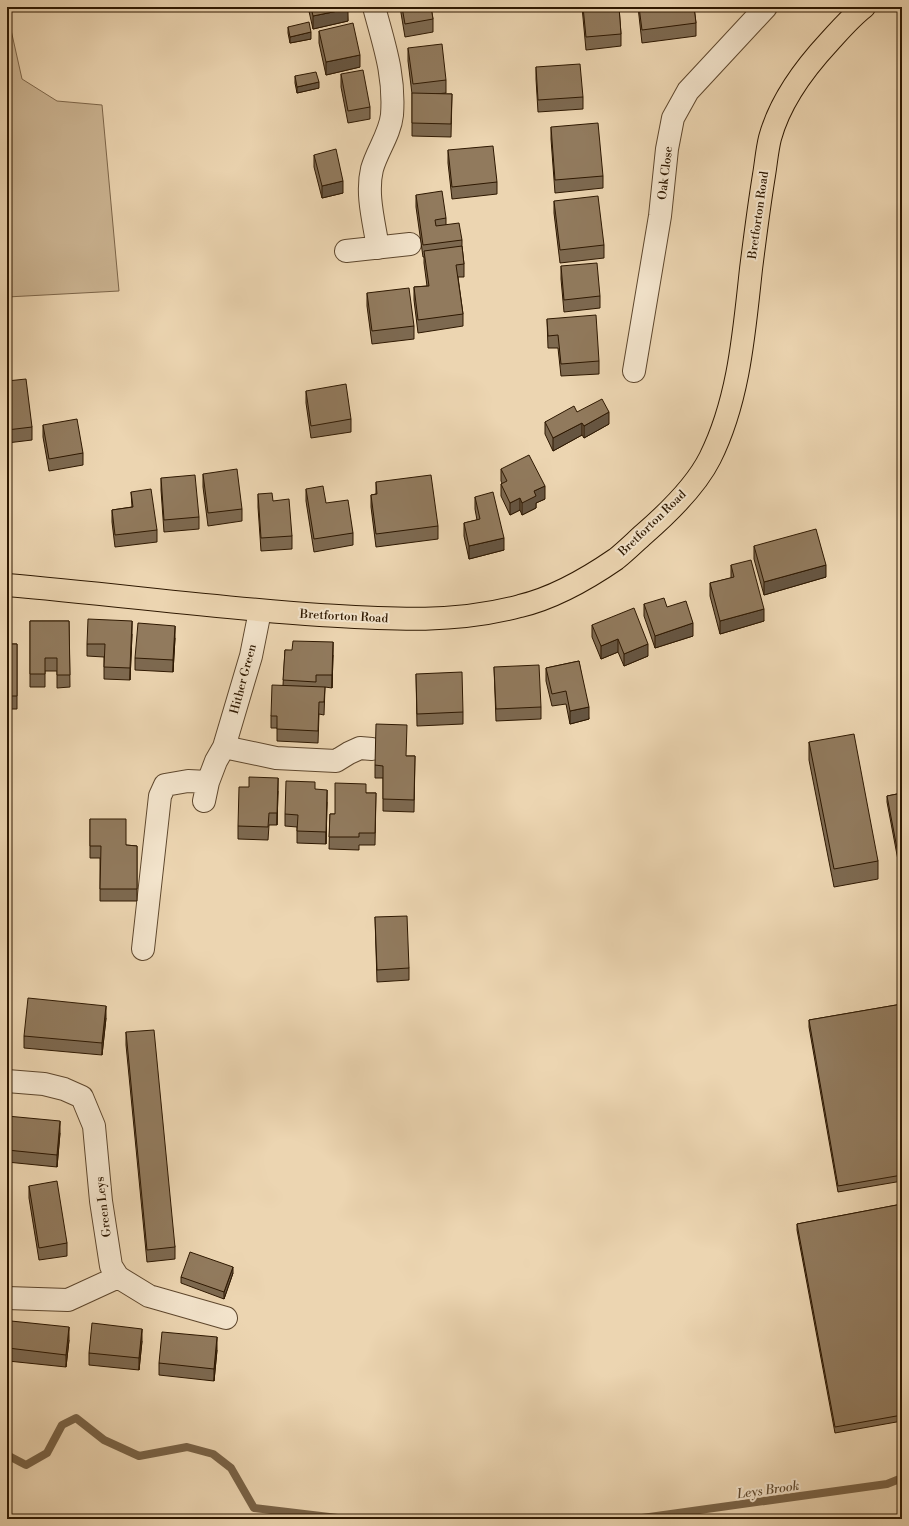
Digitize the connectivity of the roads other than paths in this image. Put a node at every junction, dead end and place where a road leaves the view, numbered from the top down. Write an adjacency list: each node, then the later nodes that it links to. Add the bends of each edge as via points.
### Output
1 (374, 7): 5 (street, via 393,88 392,117 372,168 369,191)
2 (766, 7): 7 (street, Oak Close, via 688,91 673,118 660,216)
3 (864, 7): 9 (main road, Bretforton Road, via 808,65 785,99 770,137 755,230 740,362 729,408 708,461 688,490 654,525 617,558 586,578 552,596 490,613 431,620)
4 (410, 244): 5 (street)
5 (378, 248): 6 (street)
6 (346, 251)
7 (634, 371)
8 (7, 585): 9 (main road, Bretforton Road)
9 (260, 611): 10 (street, Hither Green, via 252,656)
10 (224, 747): 11 (street, via 276,758 336,761 360,748); 12 (street, Hither Green, via 216,761 206,792 188,781 165,785 160,796)
11 (372, 749)
12 (142, 949)
13 (7, 1081): 14 (street, Green Leys, via 44,1084 82,1097 94,1126 101,1201 111,1266)
14 (118, 1277): 15 (street, via 68,1300); 16 (street, via 149,1296)
15 (7, 1298)
16 (226, 1318)

